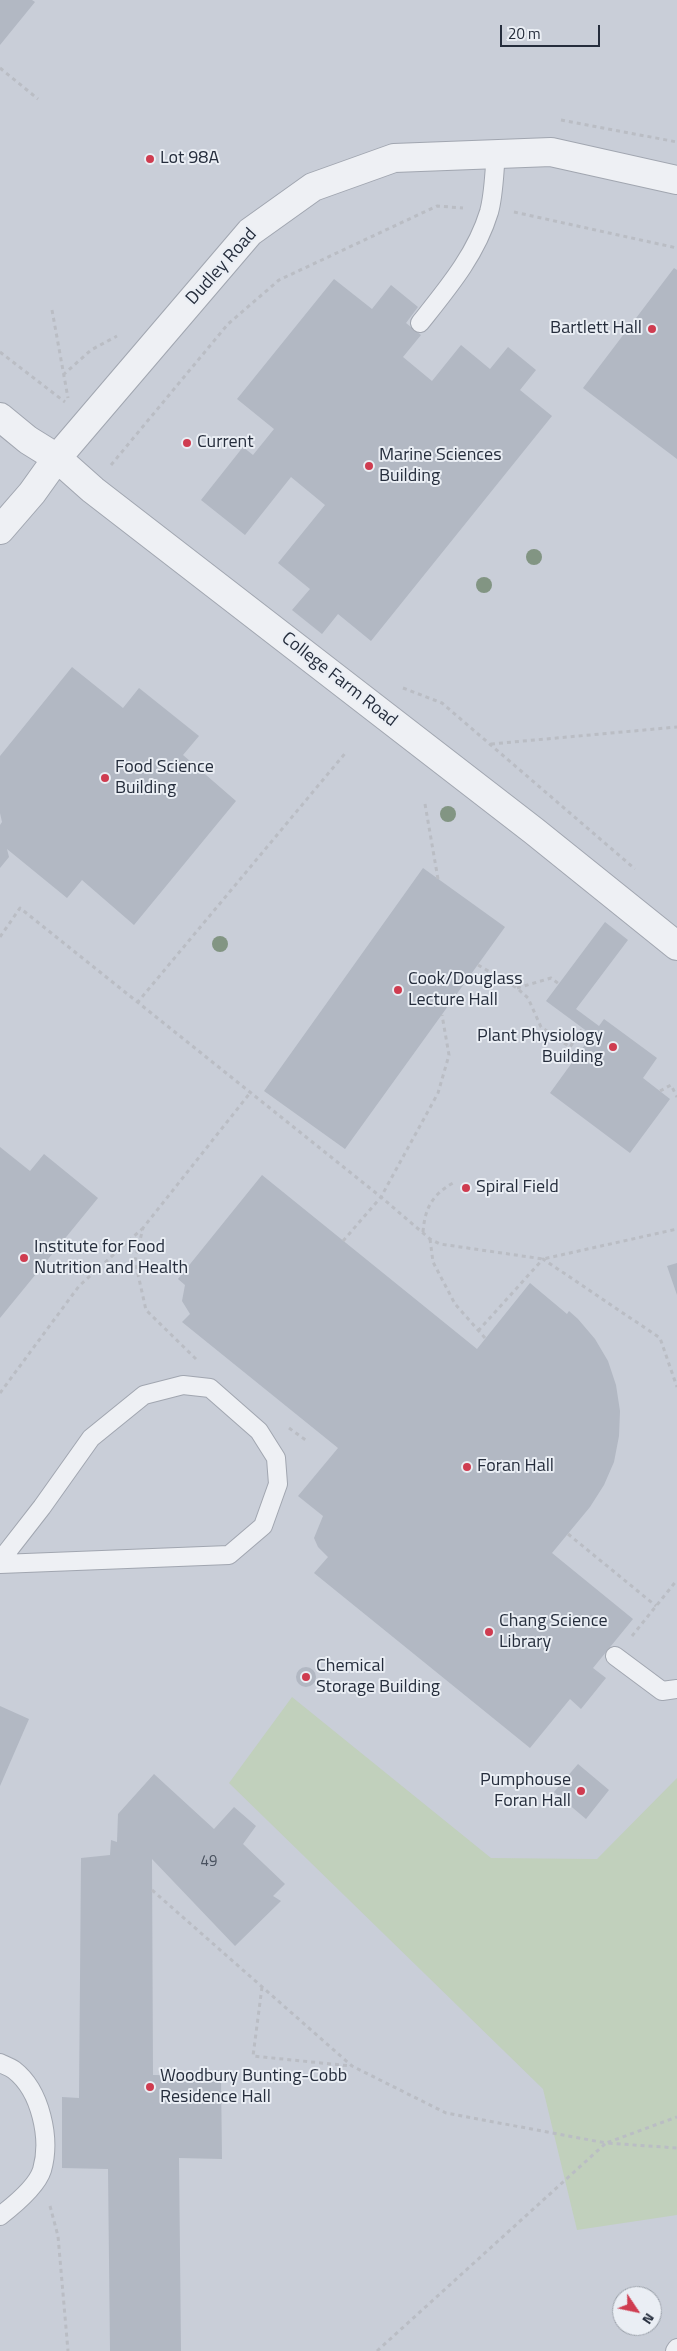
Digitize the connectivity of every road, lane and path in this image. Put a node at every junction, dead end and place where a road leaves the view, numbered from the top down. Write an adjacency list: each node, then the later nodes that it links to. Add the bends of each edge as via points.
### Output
1 (0, 68): 2 (path)
2 (38, 99)
3 (496, 154): 4 (street, Dudley Road, via 551,152); 5 (lane); 11 (street, Dudley Road, via 394,158 313,187 278,210 250,232)
4 (677, 180)
5 (490, 210): 6 (path, via 525,213); 8 (lane, via 479,239 456,277); 12 (path, via 437,206 279,280 228,324)
6 (677, 248)
7 (52, 310): 9 (path, via 69,406)
8 (420, 323)
9 (0, 352)
10 (0, 417): 11 (street, College Farm Road)
11 (57, 458): 13 (street, Dudley Road); 22 (street, College Farm Road, via 93,490 534,831)
12 (107, 469)
13 (0, 530)
14 (400, 687): 16 (path, via 442,703)
15 (677, 727): 16 (path)
16 (491, 744): 19 (path)
17 (347, 751): 26 (path)
18 (425, 804): 20 (path)
19 (640, 873)
20 (438, 879)
21 (0, 937): 26 (path, via 20,908)
22 (677, 946)
23 (478, 965): 25 (path)
24 (559, 984): 25 (path, via 551,978)
25 (517, 988): 28 (path, via 528,998 542,1027 570,1047)
26 (137, 1003): 30 (path)
27 (442, 1015): 33 (path, via 449,1055 438,1093)
28 (582, 1029)
29 (660, 1091): 31 (path, via 670,1086)
30 (250, 1093): 33 (path); 34 (path)
31 (677, 1097)
32 (453, 1184): 36 (path, via 438,1191 424,1216)
33 (381, 1196): 36 (path); 38 (path)
34 (144, 1228): 42 (path, via 135,1261 146,1310); 44 (path, via 79,1286)
35 (677, 1229): 39 (path)
36 (422, 1232): 37 (path)
37 (430, 1239): 39 (path, via 440,1244); 40 (path, via 433,1262 451,1296)
38 (344, 1241)
39 (543, 1260): 40 (path); 43 (path, via 660,1338)
40 (478, 1331): 41 (path)
41 (485, 1338)
42 (197, 1359)
43 (677, 1387)
44 (0, 1393)
45 (283, 1424): 46 (path)
46 (307, 1441)
47 (568, 1534): 50 (path)
48 (0, 1562): 48 (lane, via 228,1555 263,1526 278,1484 276,1458 259,1431 210,1388 183,1385 144,1395 90,1438)
49 (677, 1580): 50 (path)
50 (656, 1606): 51 (path)
51 (615, 1656): 52 (lane, via 662,1691)
52 (677, 1689)
53 (152, 1890): 54 (path)
54 (262, 1987): 56 (path); 56 (path, via 253,2056)
55 (0, 2063): 60 (lane, via 14,2070 33,2094 46,2136)
56 (352, 2066): 58 (path, via 446,2112)
57 (677, 2117): 58 (path)
58 (606, 2143): 59 (path); 63 (path)
59 (677, 2148)
60 (42, 2172): 61 (lane, via 19,2201); 62 (path, via 58,2236)
61 (0, 2216)
62 (68, 2351)
63 (378, 2351)

